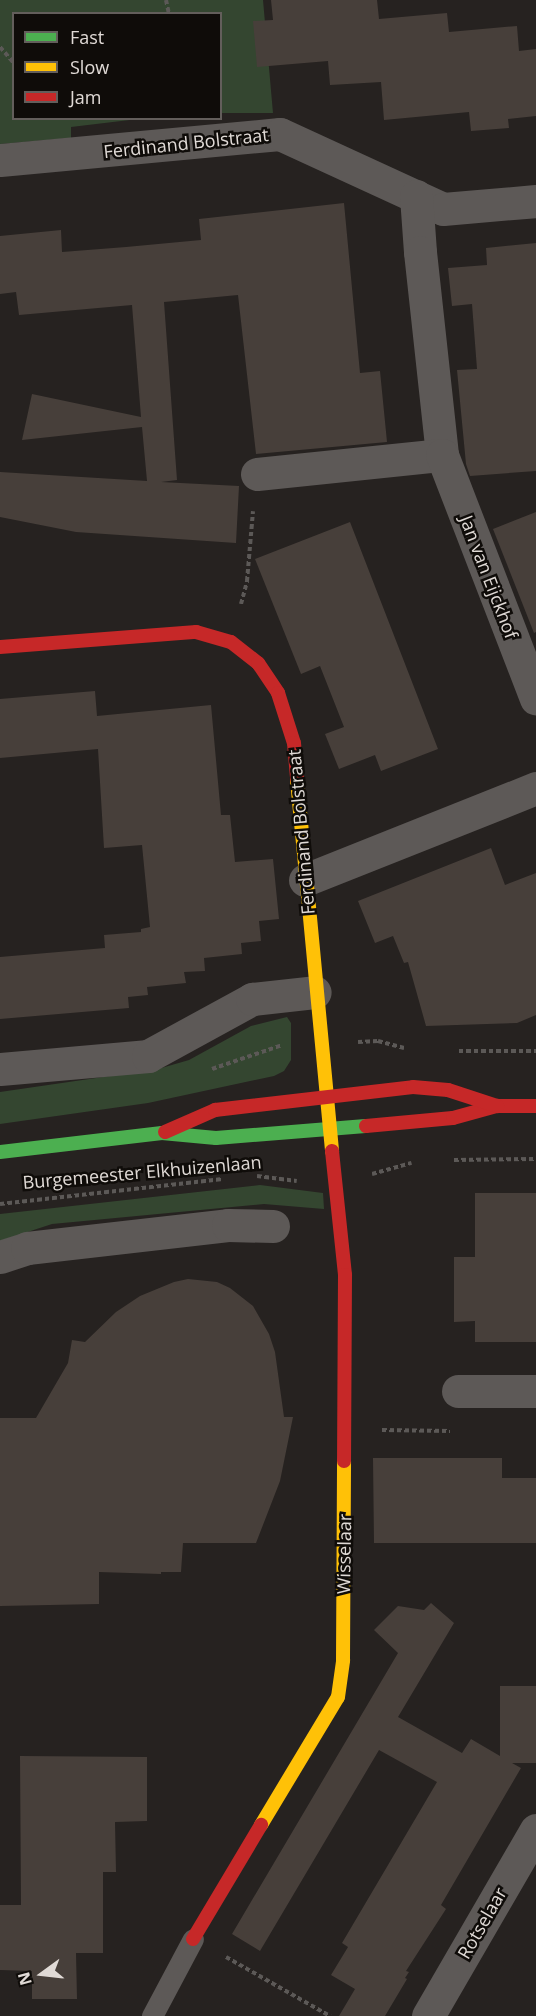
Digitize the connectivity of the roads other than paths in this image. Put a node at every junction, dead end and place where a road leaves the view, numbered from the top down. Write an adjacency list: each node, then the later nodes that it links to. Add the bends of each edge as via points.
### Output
1 (0, 160): 2 (street, Ferdinand Bolstraat, via 280,134)
2 (416, 196): 3 (street, Ferdinand Bolstraat, via 443,209); 4 (street, Jan van Eijckhof)
3 (536, 201)
4 (442, 455): 5 (street); 7 (street, Jan van Eijckhof)
5 (256, 474)
6 (0, 647): 9 (street, Ferdinand Bolstraat, via 196,632 231,642 258,663 278,693 294,743)
7 (536, 698)
8 (536, 788): 9 (street)
9 (305, 880): 10 (street, Ferdinand Bolstraat)
10 (315, 992): 11 (street, via 252,999 148,1056); 12 (street, Ferdinand Bolstraat)
11 (0, 1069)
12 (325, 1095): 13 (street, Burgemeester Elkhuizenlaan, via 413,1087 448,1090); 15 (street, Ferdinand Bolstraat); 16 (street, Burgemeester Elkhuizenlaan, via 214,1110)
13 (497, 1106): 14 (street, Burgemeester Elkhuizenlaan); 15 (street, Burgemeester Elkhuizenlaan, via 453,1118)
14 (536, 1106)
15 (329, 1129): 16 (street, Burgemeester Elkhuizenlaan, via 216,1138); 23 (street, Wisselaar, via 345,1275 343,1660 338,1697)
16 (162, 1133): 17 (street, Burgemeester Elkhuizenlaan)
17 (0, 1152)
18 (273, 1226): 19 (street, via 192,1229 27,1248)
19 (0, 1257)
20 (458, 1391): 21 (street)
21 (536, 1391)
22 (536, 1830): 25 (street, Rotselaar)
23 (193, 1938): 24 (lane)
24 (152, 2016)
25 (428, 2016)

